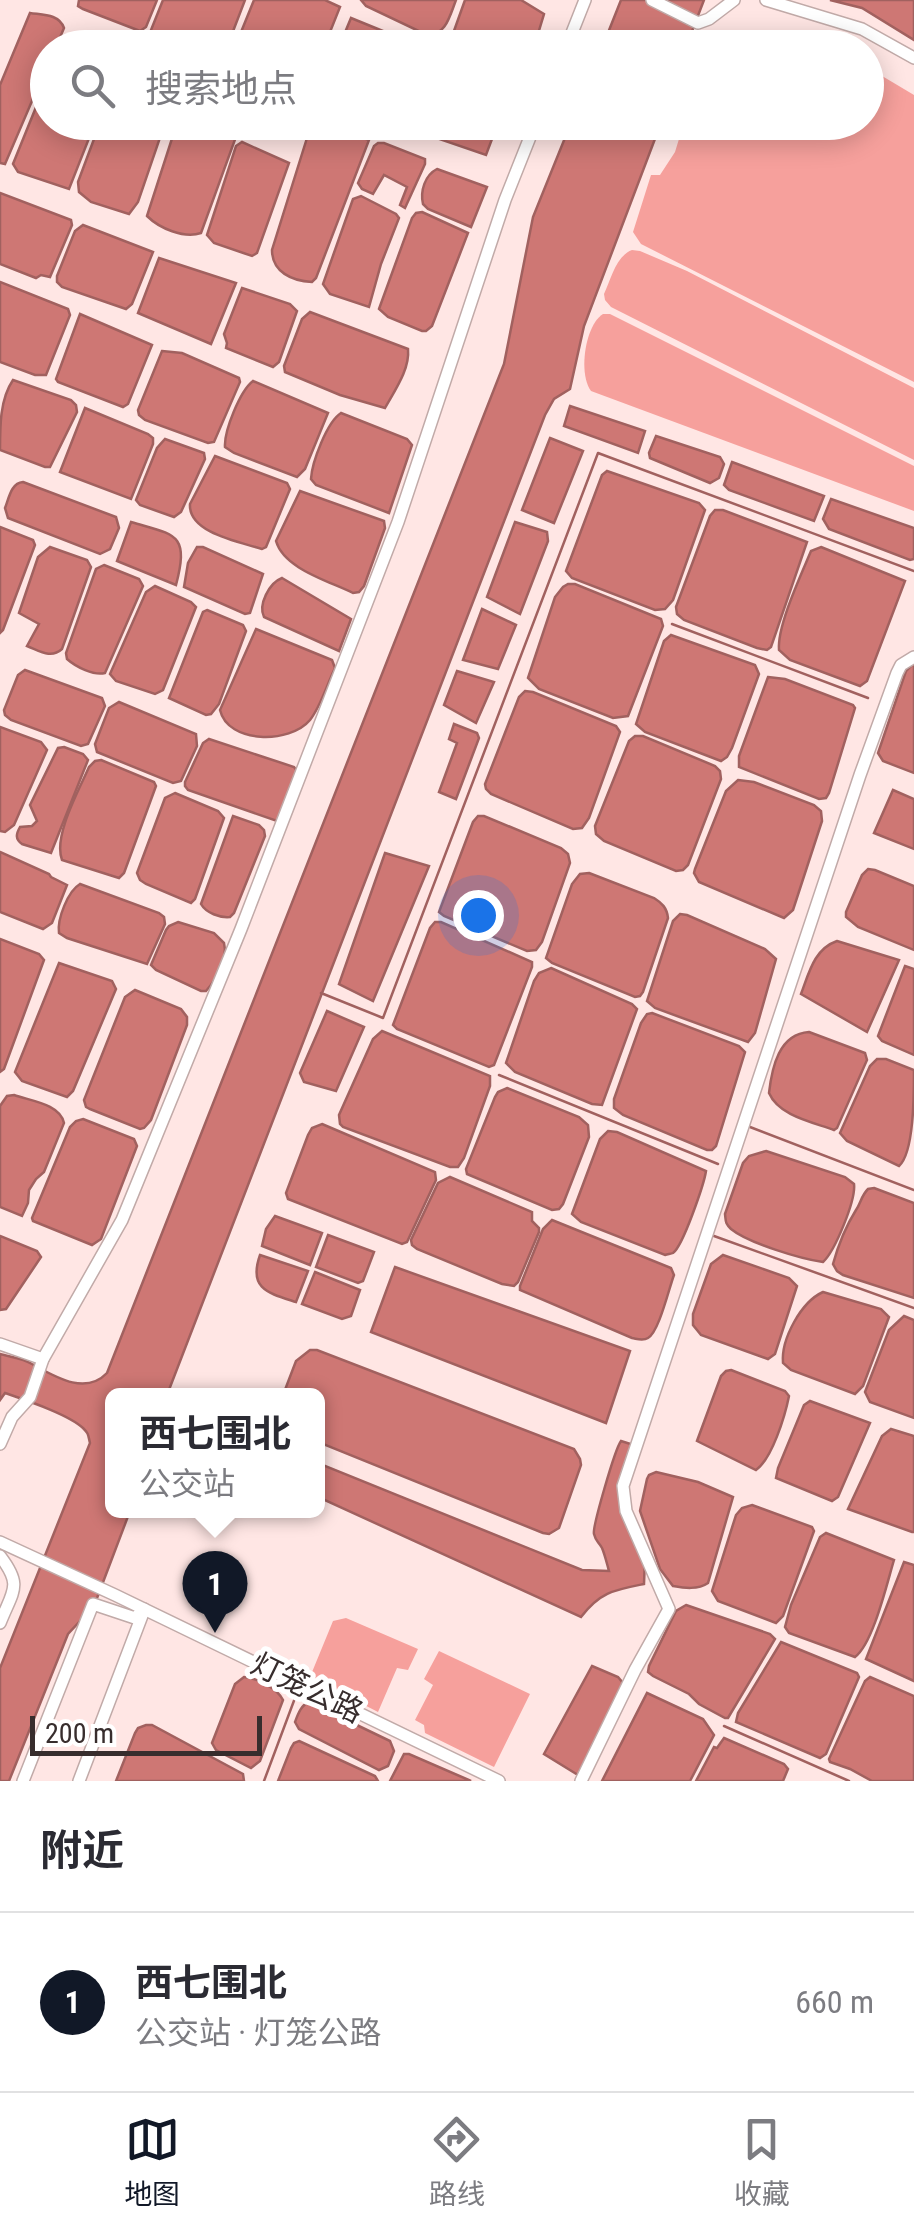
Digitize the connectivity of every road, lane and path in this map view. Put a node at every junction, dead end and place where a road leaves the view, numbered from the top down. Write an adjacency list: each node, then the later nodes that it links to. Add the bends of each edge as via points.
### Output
1 (584, 0): 5 (street)
2 (652, 0): 3 (street, via 698,23)
3 (734, 0)
4 (766, 0): 6 (street)
5 (573, 30)
6 (864, 30)
7 (884, 41): 8 (street)
8 (914, 58)
9 (529, 140): 12 (street, via 398,522 241,929 122,1220)
10 (914, 656): 22 (street, via 901,666 860,775 623,1486 626,1511 669,1610)
11 (0, 1344): 12 (street)
12 (43, 1359): 13 (street, via 30,1397)
13 (6, 1414): 14 (street)
14 (0, 1444)
15 (0, 1542): 17 (street, 灯笼公路)
16 (0, 1556): 18 (street, via 15,1583)
17 (144, 1609): 19 (street, via 136,1618 93,1604); 20 (street); 21 (street, 灯笼公路)
18 (0, 1623)
19 (23, 1781)
20 (79, 1781)
21 (499, 1781)
22 (581, 1781)

